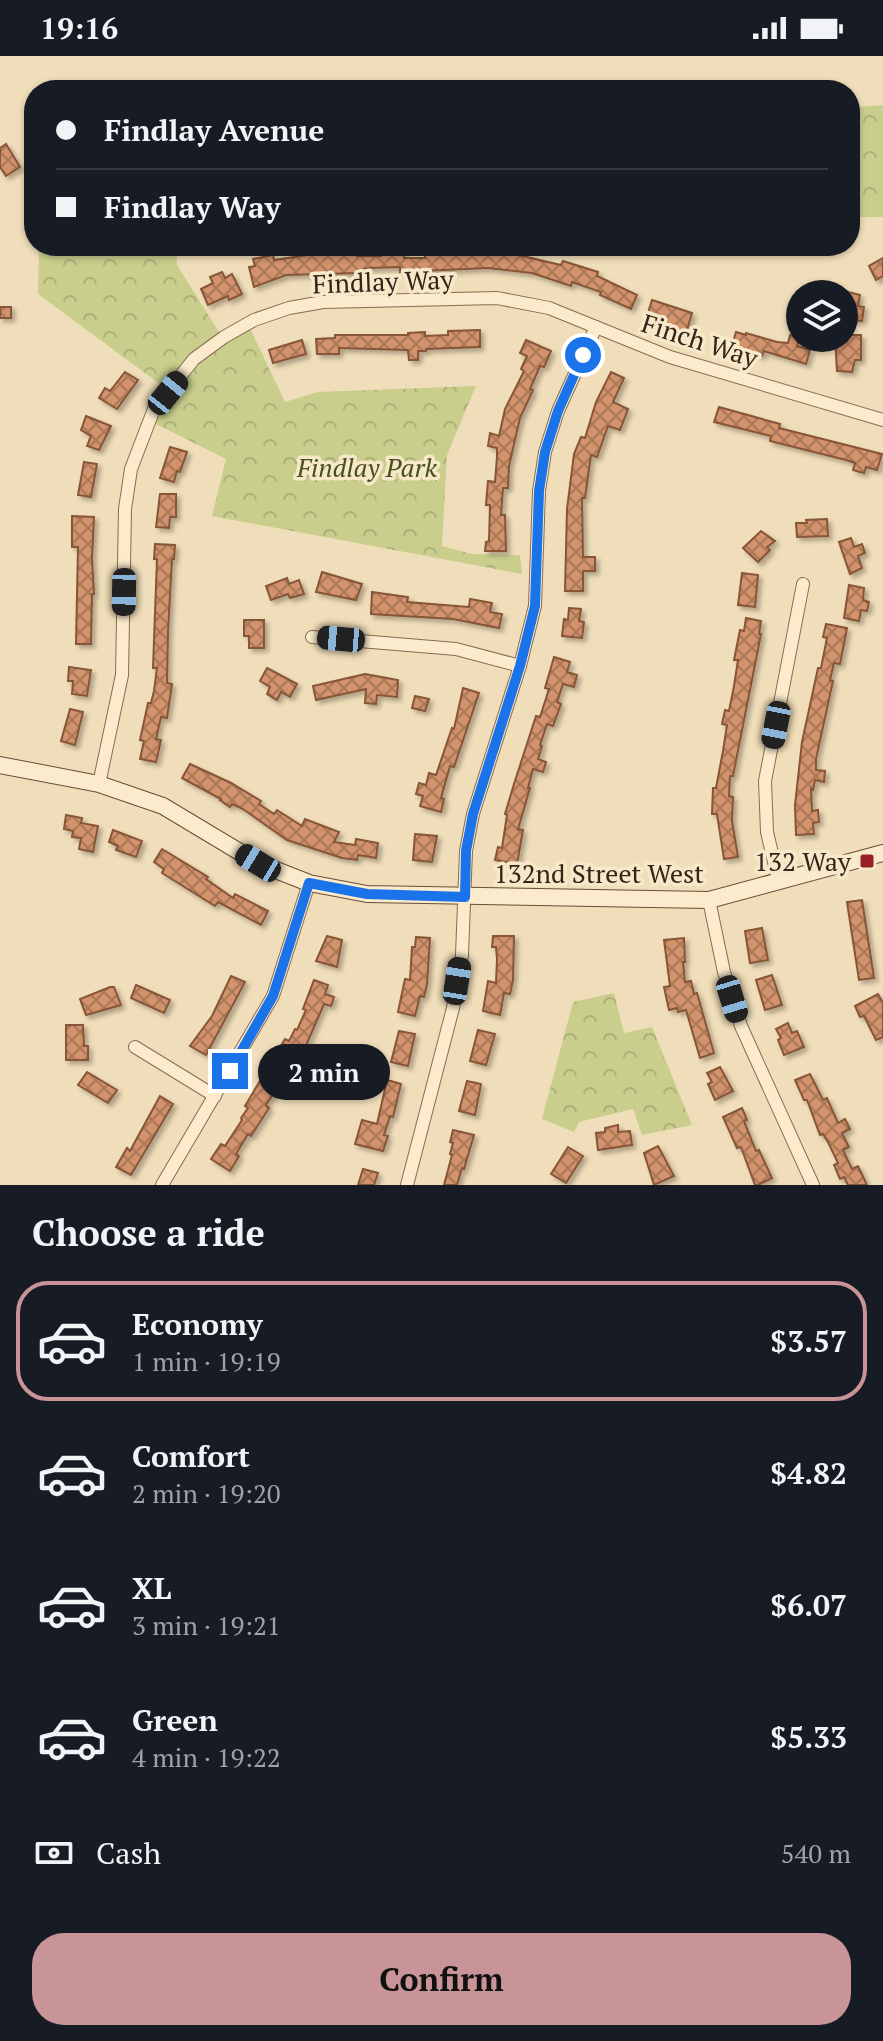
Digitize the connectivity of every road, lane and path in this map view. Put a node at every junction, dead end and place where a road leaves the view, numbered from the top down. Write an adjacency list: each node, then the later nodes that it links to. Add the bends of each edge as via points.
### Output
1 (596, 327): 2 (street, Finch Way, via 670,357); 5 (street, via 545,452 535,606); 7 (street, Findlay Way, via 549,308 497,298 323,302 254,320 194,359 154,409 131,469 125,509 122,675)
2 (883, 419)
3 (803, 584): 10 (street, via 765,781 767,832)
4 (312, 637): 5 (street, via 456,649)
5 (520, 666): 11 (street, via 473,814)
6 (0, 765): 7 (street, 132nd Street West)
7 (99, 784): 9 (street, 132nd Street West, via 163,806 258,863)
8 (883, 853): 10 (street, 132nd Street West)
9 (309, 883): 11 (street, 132nd Street West, via 367,894); 14 (street, via 273,996)
10 (779, 883): 12 (street, 132nd Street West)
11 (465, 897): 12 (street, 132nd Street West); 16 (street, via 453,1008)
12 (709, 900): 17 (street, via 741,1026)
13 (135, 1047): 14 (street)
14 (215, 1096): 15 (street)
15 (162, 1185)
16 (407, 1185)
17 (813, 1185)

